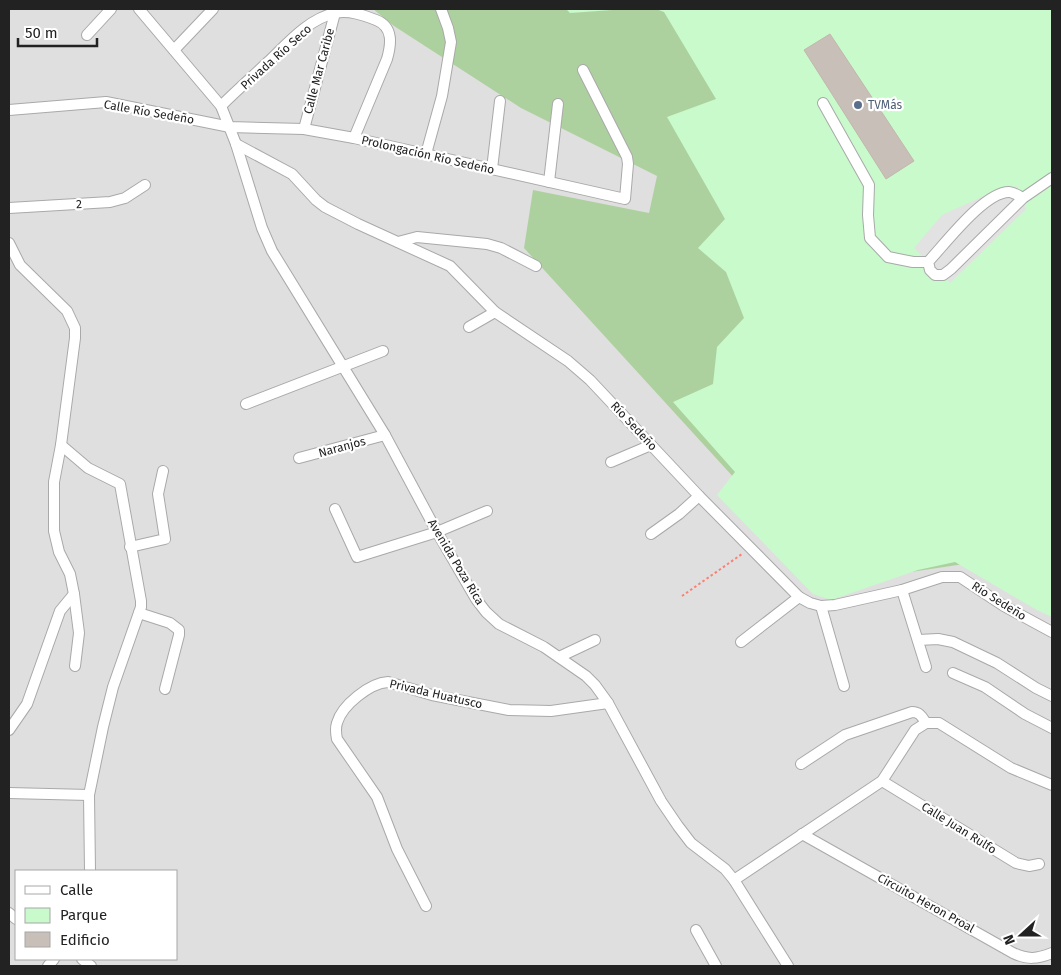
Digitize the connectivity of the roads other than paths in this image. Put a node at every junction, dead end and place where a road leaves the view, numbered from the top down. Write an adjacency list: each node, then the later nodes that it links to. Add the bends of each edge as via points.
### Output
1 (111, 9): 6 (street)
2 (140, 9): 7 (street)
3 (212, 9): 7 (street)
4 (441, 9): 18 (street, via 451,42 442,96)
5 (335, 13): 12 (street, Privada Río Seco, via 296,36); 15 (street, Calle Mar Caribe); 16 (street, via 352,12 378,21 384,25 390,38 387,59)
6 (87, 35)
7 (174, 50): 12 (street)
8 (583, 70): 21 (street, Prolongación Río Sedeño, via 627,157 625,199)
9 (500, 101): 19 (street)
10 (823, 103): 27 (street, via 868,185 870,238 888,257)
11 (558, 104): 21 (street)
12 (221, 106): 14 (street)
13 (9, 110): 14 (street, Calle Río Sedeño, via 106,102)
14 (230, 127): 15 (street, Prolongación Río Sedeño); 17 (street)
15 (304, 129): 16 (street, Prolongación Río Sedeño)
16 (354, 138): 18 (street, Prolongación Río Sedeño)
17 (236, 144): 25 (street, Río Sedeño, via 292,174 325,207); 32 (street, Avenida Poza Rica, via 272,251)
18 (426, 154): 19 (street, Prolongación Río Sedeño)
19 (492, 169): 21 (street, Prolongación Río Sedeño)
20 (1052, 178): 23 (street)
21 (549, 182)
22 (145, 185): 24 (street, 2, via 136,193 110,202)
23 (1023, 198): 27 (street, via 1010,192 998,194 979,206); 27 (street, via 943,275 935,275)
24 (9, 208)
25 (398, 242): 28 (street, via 417,237 487,244); 29 (street, Río Sedeño, via 450,266)
26 (9, 243): 35 (street, via 20,265 67,311 75,328)
27 (928, 262)
28 (536, 266)
29 (495, 312): 30 (street); 36 (street, Río Sedeño, via 579,370)
30 (469, 327)
31 (383, 351): 32 (street)
32 (342, 367): 33 (street); 34 (street, Avenida Poza Rica)
33 (246, 404)
34 (385, 435): 37 (street, Naranjos); 43 (street, Avenida Poza Rica)
35 (61, 445): 45 (street, via 88,468 120,484); 47 (street, via 54,482 54,531)
36 (651, 445): 38 (street); 40 (street, Río Sedeño)
37 (299, 458)
38 (611, 462)
39 (163, 471): 45 (street, via 158,505 165,539)
40 (699, 496): 44 (street); 48 (street, Río Sedeño)
41 (335, 509): 43 (street, via 357,556)
42 (487, 511): 43 (street)
43 (437, 532): 55 (street, Avenida Poza Rica, via 486,612 499,624)
44 (651, 534)
45 (130, 547): 50 (street, via 141,601)
46 (902, 590): 49 (street, Río Sedeño); 51 (street, Río Sedeño, via 942,577 960,577); 53 (street)
47 (74, 594): 56 (street, via 79,632); 65 (street, via 60,611 27,704)
48 (799, 597): 49 (street, Río Sedeño); 54 (street)
49 (821, 606): 59 (street)
50 (139, 613): 60 (street, via 170,623 179,630); 70 (street, via 102,727)
51 (1052, 632)
52 (595, 640): 55 (street)
53 (918, 640): 57 (street); 61 (street, via 938,638 953,642)
54 (741, 642)
55 (559, 657): 62 (street, Avenida Poza Rica, via 586,676)
56 (75, 666)
57 (926, 667)
58 (953, 673): 64 (street, via 985,687)
59 (844, 686)
60 (165, 689)
61 (1052, 696)
62 (608, 703): 74 (street, Avenida Poza Rica, via 678,826 691,843); 75 (street, Privada Huatusco, via 552,711 509,710 432,695 388,682 372,686 346,709 337,721 337,739 377,797 397,849)
63 (926, 723): 66 (street, via 917,712 903,715 845,735); 67 (street, via 915,730); 68 (street, via 939,723 1011,768)
64 (1052, 728)
65 (9, 730)
66 (801, 764)
67 (882, 781): 71 (street); 72 (street, Calle Juan Rulfo, via 1016,864)
68 (1052, 785)
69 (9, 793): 70 (street)
70 (89, 795): 73 (street)
71 (802, 834): 74 (street); 77 (street, Circuito Heron Proal, via 1013,953 1032,959)
72 (1039, 864)
73 (90, 870)
74 (734, 880): 79 (street, Avenida Poza Rica)
75 (426, 906)
76 (696, 930): 78 (street)
77 (1052, 953)
78 (716, 966)
79 (788, 966)

